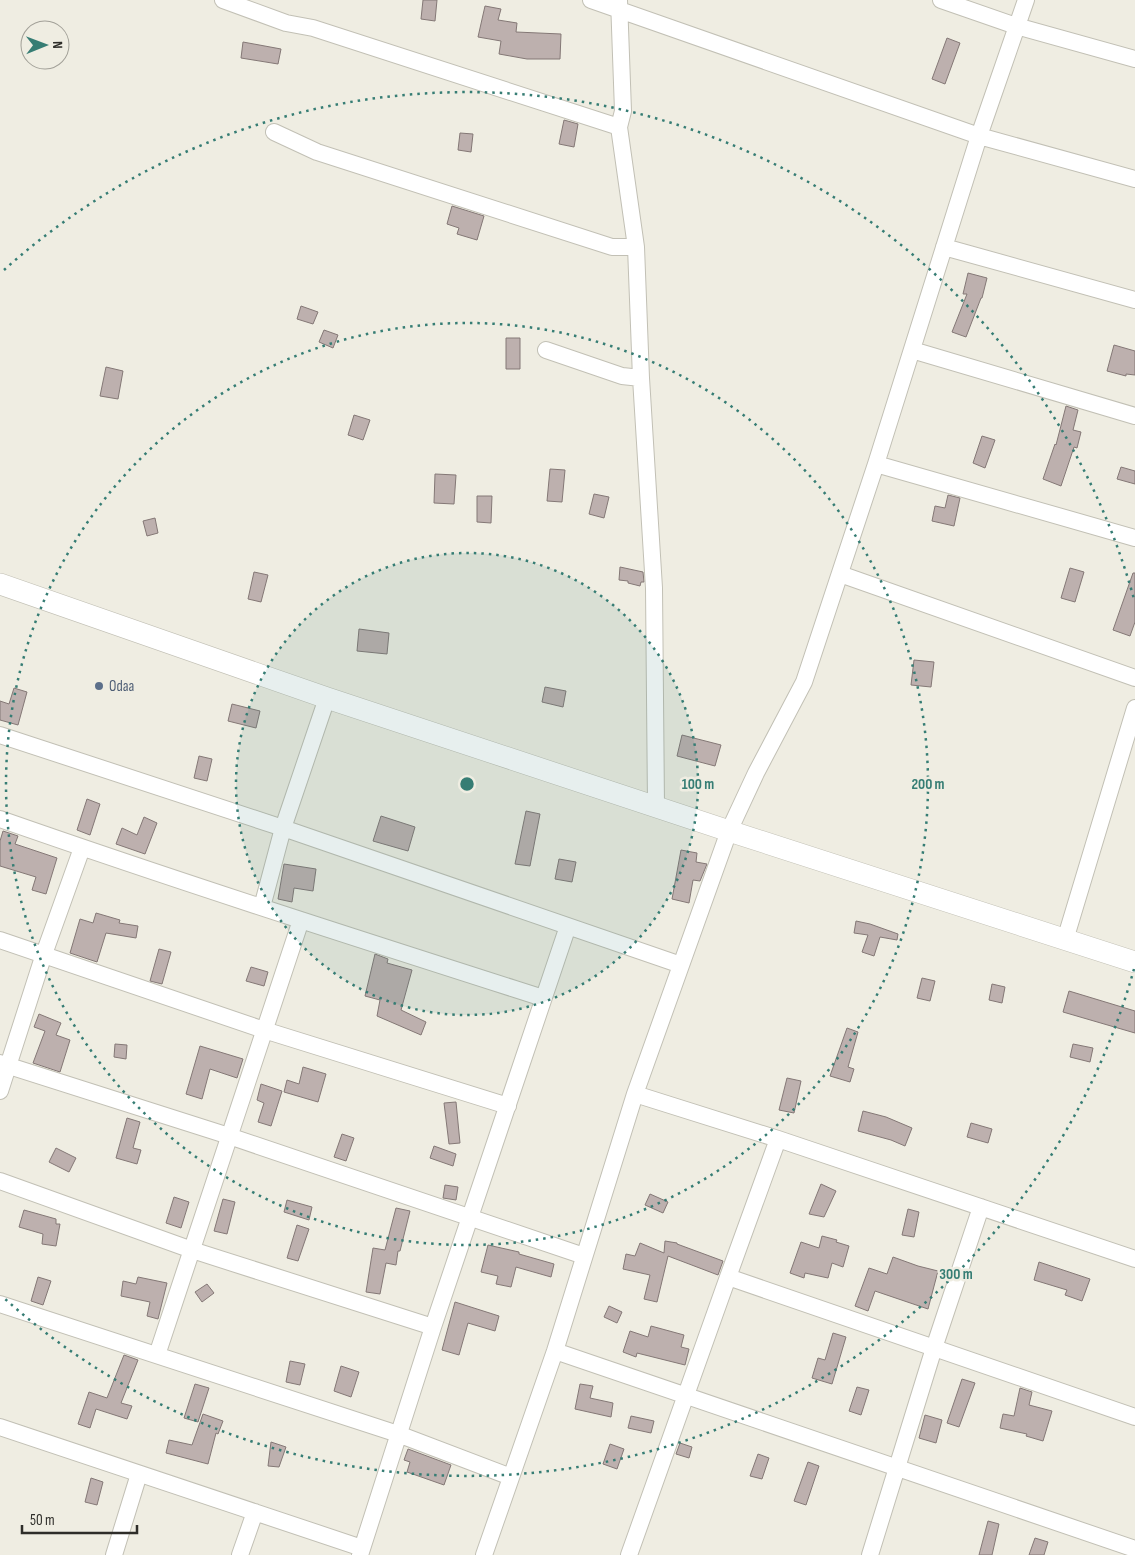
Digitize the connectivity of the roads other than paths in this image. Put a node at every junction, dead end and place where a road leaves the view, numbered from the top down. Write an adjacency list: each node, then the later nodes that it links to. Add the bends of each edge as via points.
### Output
1 (223, 0): 8 (street, via 286,23 313,28)
2 (591, 0): 5 (street)
3 (941, 0): 6 (street)
4 (1026, 0): 6 (street)
5 (620, 5): 8 (street, via 623,111); 10 (street)
6 (1016, 26): 7 (street); 10 (street)
7 (1135, 60)
8 (619, 127): 12 (street)
9 (274, 132): 12 (street, via 317,152 612,247)
10 (979, 136): 11 (street); 13 (street)
11 (1135, 178)
12 (636, 247): 17 (street)
13 (944, 247): 14 (street); 16 (street)
14 (1135, 300)
15 (546, 350): 17 (street, via 622,376)
16 (912, 350): 18 (street); 19 (street)
17 (641, 378): 27 (street, via 654,588)
18 (1135, 416)
19 (876, 464): 20 (street); 21 (street)
20 (1135, 538)
21 (840, 574): 23 (street); 30 (street, via 804,682)
22 (0, 584): 24 (main road)
23 (1135, 678)
24 (327, 698): 27 (main road); 29 (street)
25 (1135, 708): 36 (street)
26 (1, 738): 29 (street)
27 (656, 806): 30 (main road)
28 (0, 820): 31 (street)
29 (283, 828): 32 (street); 34 (street)
30 (729, 831): 36 (main road); 39 (street)
31 (82, 848): 32 (street); 37 (street)
32 (262, 908): 33 (street)
33 (301, 920): 40 (street); 41 (street)
34 (568, 926): 39 (street); 40 (street)
35 (0, 940): 37 (street)
36 (1065, 940): 38 (main road)
37 (44, 954): 41 (street); 42 (street)
38 (1135, 962)
39 (681, 965): 44 (street)
40 (543, 998): 45 (street)
41 (264, 1030): 45 (street); 46 (street)
42 (4, 1064): 43 (street); 46 (street)
43 (0, 1091)
44 (635, 1094): 47 (street); 52 (street)
45 (508, 1106): 50 (street)
46 (229, 1136): 50 (street); 51 (street)
47 (778, 1139): 49 (street); 54 (street)
48 (0, 1181): 51 (street)
49 (981, 1208): 53 (street); 57 (street)
50 (471, 1218): 52 (street); 56 (street)
51 (192, 1250): 56 (street); 59 (street)
52 (584, 1256): 58 (street)
53 (1135, 1259)
54 (728, 1277): 57 (street); 60 (street)
55 (0, 1304): 59 (street)
56 (433, 1327): 63 (street)
57 (934, 1348): 61 (street); 64 (street)
58 (555, 1351): 60 (street); 66 (street)
59 (157, 1355): 63 (street)
60 (686, 1395): 64 (street); 73 (street)
61 (1135, 1418)
62 (0, 1427): 65 (street)
63 (398, 1434): 66 (street); 69 (street)
64 (896, 1468): 68 (street); 74 (street)
65 (139, 1474): 67 (street); 70 (street)
66 (511, 1477): 72 (street)
67 (255, 1512): 69 (street); 71 (street)
68 (1135, 1549)
69 (361, 1552)
70 (114, 1555)
71 (240, 1555)
72 (484, 1555)
73 (629, 1555)
74 (870, 1555)

